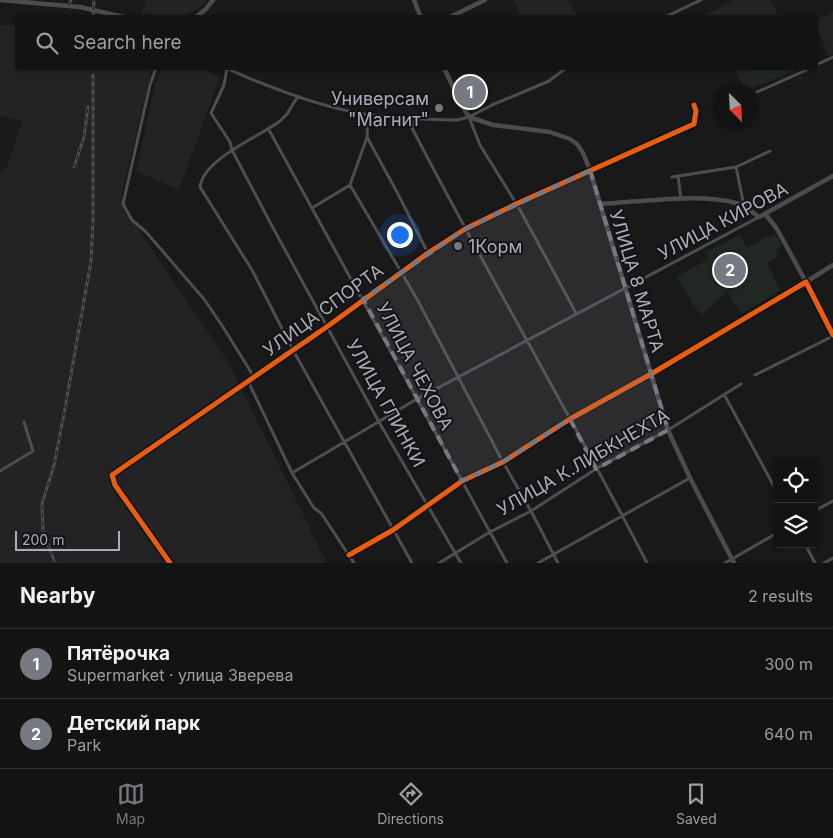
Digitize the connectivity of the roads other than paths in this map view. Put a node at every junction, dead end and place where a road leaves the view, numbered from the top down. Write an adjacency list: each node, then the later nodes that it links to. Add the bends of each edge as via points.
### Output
1 (0, 0): 6 (main road, via 76,6)
2 (213, 0): 7 (main road)
3 (414, 0): 8 (main road)
4 (485, 0): 9 (main road)
5 (701, 0): 10 (street)
6 (115, 15)
7 (199, 15)
8 (420, 15)
9 (454, 15)
10 (669, 15)
11 (833, 57): 12 (street)
12 (818, 65)
13 (155, 70): 56 (street, via 123,204 132,220 204,299)
14 (227, 70): 27 (street, УЛИЦА ГЛИНКИ, via 224,85 211,113)
15 (232, 70): 20 (street)
16 (445, 70): 23 (main road)
17 (564, 70): 23 (street, via 550,81)
18 (807, 70): 19 (street)
19 (758, 92)
20 (298, 96): 22 (street); 25 (street, via 287,114)
21 (694, 105): 30 (street, УЛИЦА СПОРТА, via 694,124)
22 (368, 114): 24 (street); 26 (street)
23 (469, 117): 24 (street, via 457,120); 30 (main road, УЛИЦА 8 МАРТА, via 493,125 550,132 570,139 583,153); 36 (street, via 480,145)
24 (414, 118): 42 (street, via 412,128)
25 (269, 130): 27 (street); 39 (street, УЛИЦА ЧЕХОВА)
26 (366, 138): 34 (street); 43 (street)
27 (232, 150): 50 (street, УЛИЦА ГЛИНКИ); 53 (street, via 215,163 201,180 200,187 252,270)
28 (770, 151): 29 (street)
29 (736, 167): 32 (street); 38 (street)
30 (590, 170): 36 (street, УЛИЦА СПОРТА); 37 (main road, УЛИЦА 8 МАРТА)
31 (672, 176): 32 (street)
32 (678, 176): 35 (street)
33 (833, 176): 40 (main road, УЛИЦА КИРОВА)
34 (350, 185): 39 (street); 45 (street)
35 (681, 199): 37 (main road); 38 (main road, via 727,201)
36 (516, 204): 42 (street, УЛИЦА СПОРТА); 49 (street)
37 (600, 204): 47 (main road, УЛИЦА 8 МАРТА)
38 (744, 206): 41 (main road)
39 (312, 208): 48 (street, УЛИЦА ЧЕХОВА)
40 (766, 215): 41 (main road, УЛИЦА КИРОВА); 46 (main road)
41 (759, 217): 47 (street, УЛИЦА КИРОВА)
42 (465, 229): 43 (street, УЛИЦА СПОРТА); 52 (street)
43 (428, 253): 45 (street, УЛИЦА СПОРТА)
44 (833, 265): 46 (main road)
45 (400, 272): 48 (street, УЛИЦА СПОРТА); 57 (street)
46 (806, 282): 51 (street); 54 (street)
47 (625, 290): 49 (street, УЛИЦА КИРОВА); 54 (main road, УЛИЦА 8 МАРТА)
48 (363, 299): 50 (street, УЛИЦА СПОРТА); 61 (street, УЛИЦА ЧЕХОВА)
49 (576, 313): 52 (street, УЛИЦА КИРОВА)
50 (328, 326): 53 (street, УЛИЦА СПОРТА); 64 (street, УЛИЦА ГЛИНКИ)
51 (833, 336): 55 (street)
52 (528, 340): 57 (street, УЛИЦА КИРОВА); 62 (street)
53 (293, 350): 56 (street, УЛИЦА СПОРТА); 66 (street)
54 (651, 374): 62 (street); 65 (main road, УЛИЦА 8 МАРТА)
55 (755, 376)
56 (254, 377): 58 (street, УЛИЦА СПОРТА)
57 (458, 377): 61 (street, УЛИЦА КИРОВА); 67 (street)
58 (248, 381): 70 (street); 71 (street, УЛИЦА СПОРТА)
59 (741, 384): 60 (street, УЛИЦА К.ЛИБКНЕХТА)
60 (724, 394): 65 (street, УЛИЦА К.ЛИБКНЕХТА); 74 (street)
61 (417, 399): 64 (street, УЛИЦА КИРОВА); 73 (street, УЛИЦА ЧЕХОВА)
62 (570, 418): 67 (street); 68 (street)
63 (24, 422): 69 (street, via 33,450)
64 (379, 422): 66 (street, УЛИЦА КИРОВА); 76 (street, УЛИЦА ГЛИНКИ)
65 (668, 430): 68 (street, УЛИЦА К.ЛИБКНЕХТА); 72 (main road, УЛИЦА 8 МАРТА)
66 (345, 441): 70 (street, УЛИЦА КИРОВА); 80 (street)
67 (502, 462): 73 (street); 78 (street)
68 (596, 469): 78 (street, УЛИЦА К.ЛИБКНЕХТА); 79 (street)
69 (0, 471)
70 (292, 473): 85 (street)
71 (112, 475): 89 (street, УЛИЦА СПОРТА, via 115,485)
72 (690, 478): 79 (street); 88 (main road, УЛИЦА 8 МАРТА)
73 (462, 482): 76 (street); 81 (street, УЛИЦА ЧЕХОВА)
74 (773, 485)
75 (833, 501): 77 (street)
76 (428, 506): 80 (street); 84 (street, УЛИЦА ГЛИНКИ)
77 (818, 509)
78 (531, 511): 81 (street, УЛИЦА К.ЛИБКНЕХТА); 86 (street)
79 (622, 515): 86 (street); 97 (street)
80 (393, 530): 85 (street); 91 (street)
81 (490, 532): 84 (street, УЛИЦА К.ЛИБКНЕХТА); 94 (street, УЛИЦА ЧЕХОВА)
82 (773, 536): 88 (street)
83 (807, 548): 99 (street)
84 (455, 553): 92 (street, УЛИЦА К.ЛИБКНЕХТА); 93 (street, УЛИЦА ГЛИНКИ)
85 (349, 555): 90 (street)
86 (554, 555): 95 (street); 96 (street)
87 (833, 558): 100 (street)
88 (733, 561): 98 (street)
89 (170, 563)
90 (354, 563)
91 (412, 563)
92 (439, 563)
93 (461, 563)
94 (507, 563)
95 (538, 563)
96 (558, 563)
97 (647, 563)
98 (724, 563)
99 (815, 563)
100 (824, 563)

